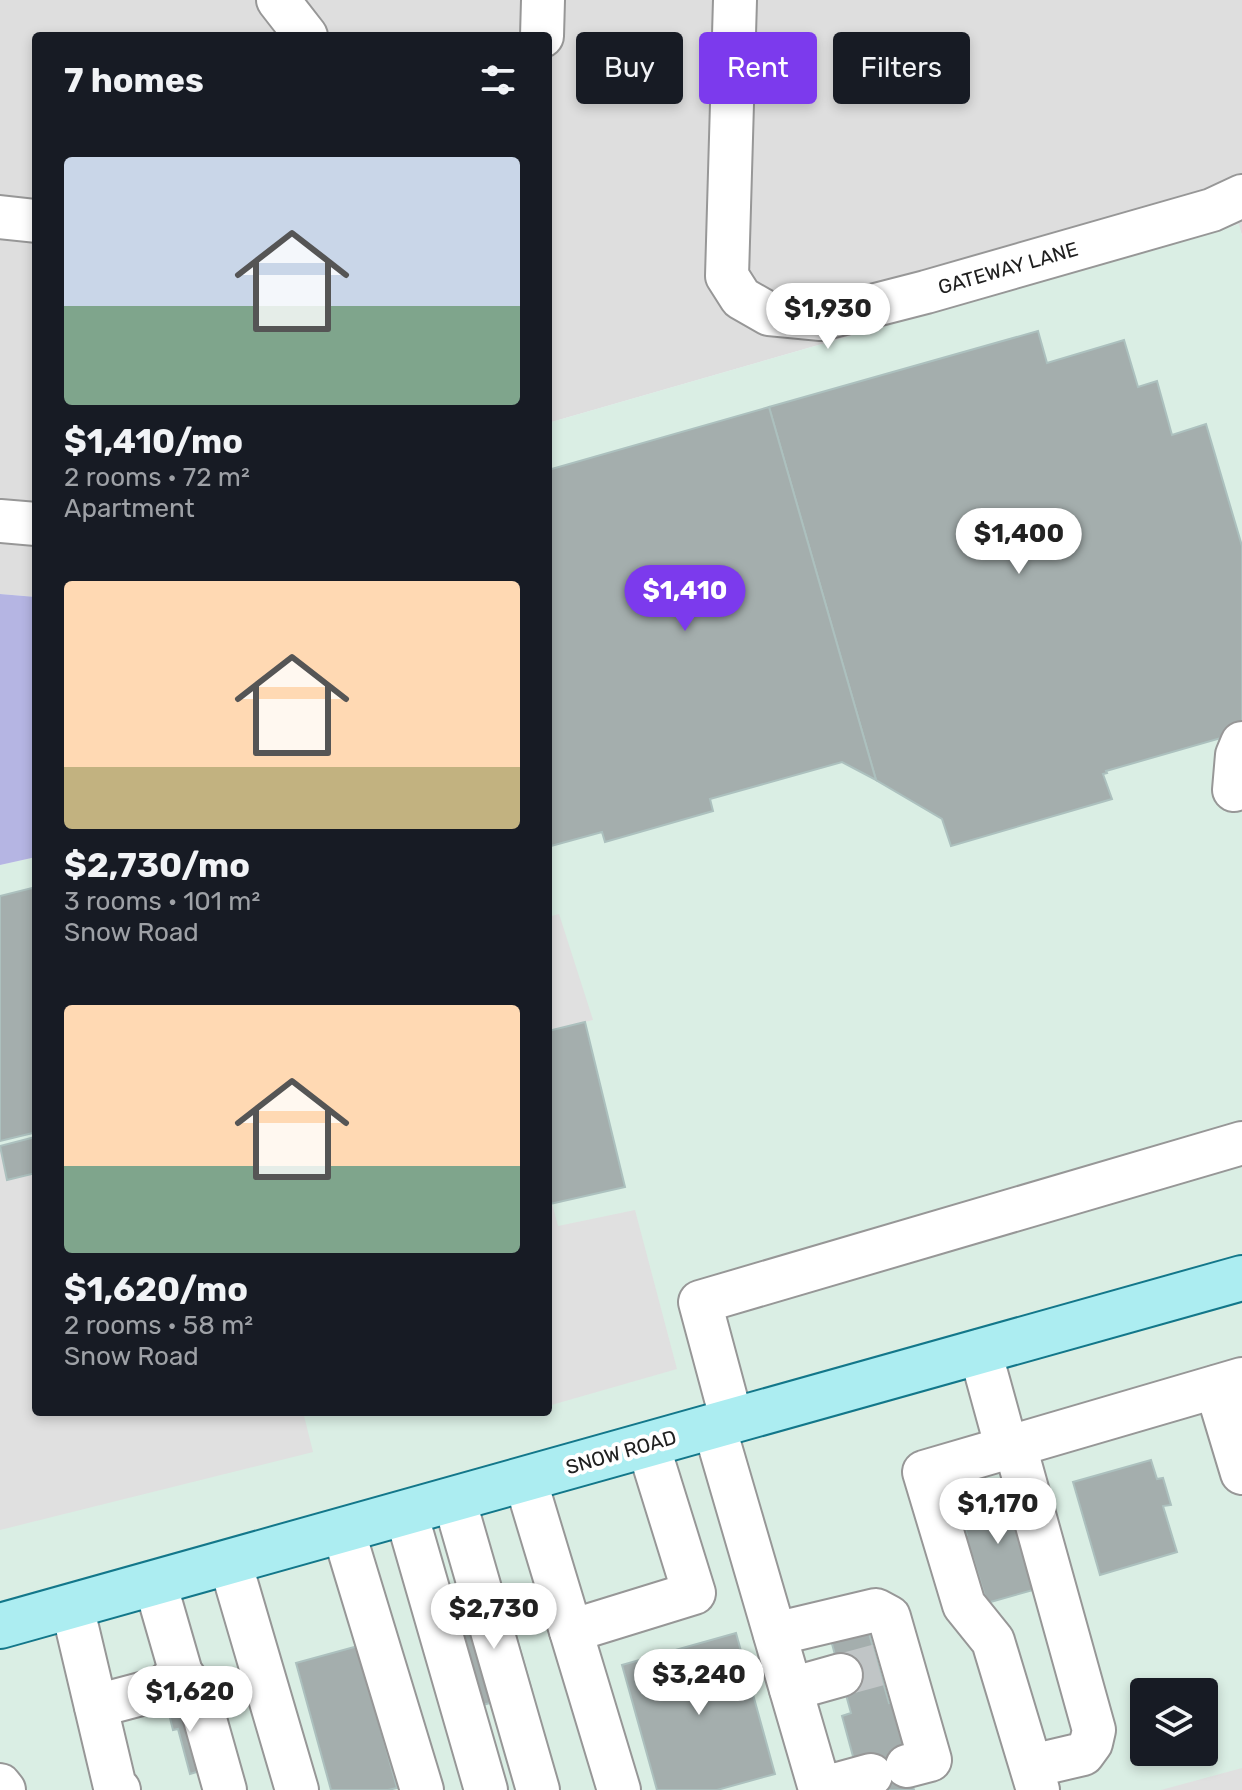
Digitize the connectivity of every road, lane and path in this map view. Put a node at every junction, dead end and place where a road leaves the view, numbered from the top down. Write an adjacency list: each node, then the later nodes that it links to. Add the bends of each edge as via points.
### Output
1 (278, 0): 4 (street)
2 (543, 0): 5 (street)
3 (735, 0): 6 (street, GATEWAY LANE, via 727,276 741,298 769,314 821,319 1212,210)
4 (303, 32)
5 (542, 32)
6 (1242, 196)
7 (0, 217): 8 (street)
8 (32, 221)
9 (0, 521): 10 (street)
10 (32, 524)
11 (1242, 743): 12 (street)
12 (1234, 790)
13 (1242, 1143): 17 (street, via 700,1302)
14 (1242, 1278): 15 (main road, SNOW ROAD)
15 (980, 1351): 17 (main road, SNOW ROAD); 19 (street)
16 (1229, 1383): 19 (street); 20 (street)
17 (723, 1424): 18 (main road, SNOW ROAD); 31 (street)
18 (648, 1445): 21 (main road, SNOW ROAD); 30 (street, via 694,1593)
19 (1011, 1447): 37 (street, via 1094,1730 1083,1754); 37 (street, via 924,1472 964,1605 993,1641)
20 (1242, 1473)
21 (525, 1479): 22 (main road, SNOW ROAD); 30 (street)
22 (454, 1499): 23 (main road, SNOW ROAD); 49 (street)
23 (406, 1513): 24 (main road, SNOW ROAD); 48 (street)
24 (343, 1530): 25 (main road, SNOW ROAD); 28 (street)
25 (230, 1562): 26 (main road, SNOW ROAD); 36 (street)
26 (155, 1583): 27 (main road, SNOW ROAD); 33 (street)
27 (72, 1606): 29 (main road, SNOW ROAD); 35 (street)
28 (369, 1615): 46 (street, via 361,1638); 47 (street)
29 (0, 1626)
30 (571, 1631): 50 (street)
31 (775, 1634): 32 (street, via 876,1610 889,1617); 34 (street)
32 (873, 1667): 34 (street); 39 (street, via 930,1760)
33 (181, 1673): 35 (street, via 160,1689); 42 (street, via 199,1698); 43 (street, via 199,1679 211,1694)
34 (791, 1689): 39 (street)
35 (96, 1706): 41 (street)
36 (275, 1714): 44 (street); 45 (street)
37 (1035, 1778)
38 (0, 1785): 40 (street)
39 (820, 1789)
40 (4, 1790)
41 (119, 1790)
42 (225, 1790)
43 (239, 1790)
44 (297, 1790)
45 (311, 1790)
46 (402, 1790)
47 (422, 1790)
48 (486, 1790)
49 (538, 1790)
50 (619, 1790)

